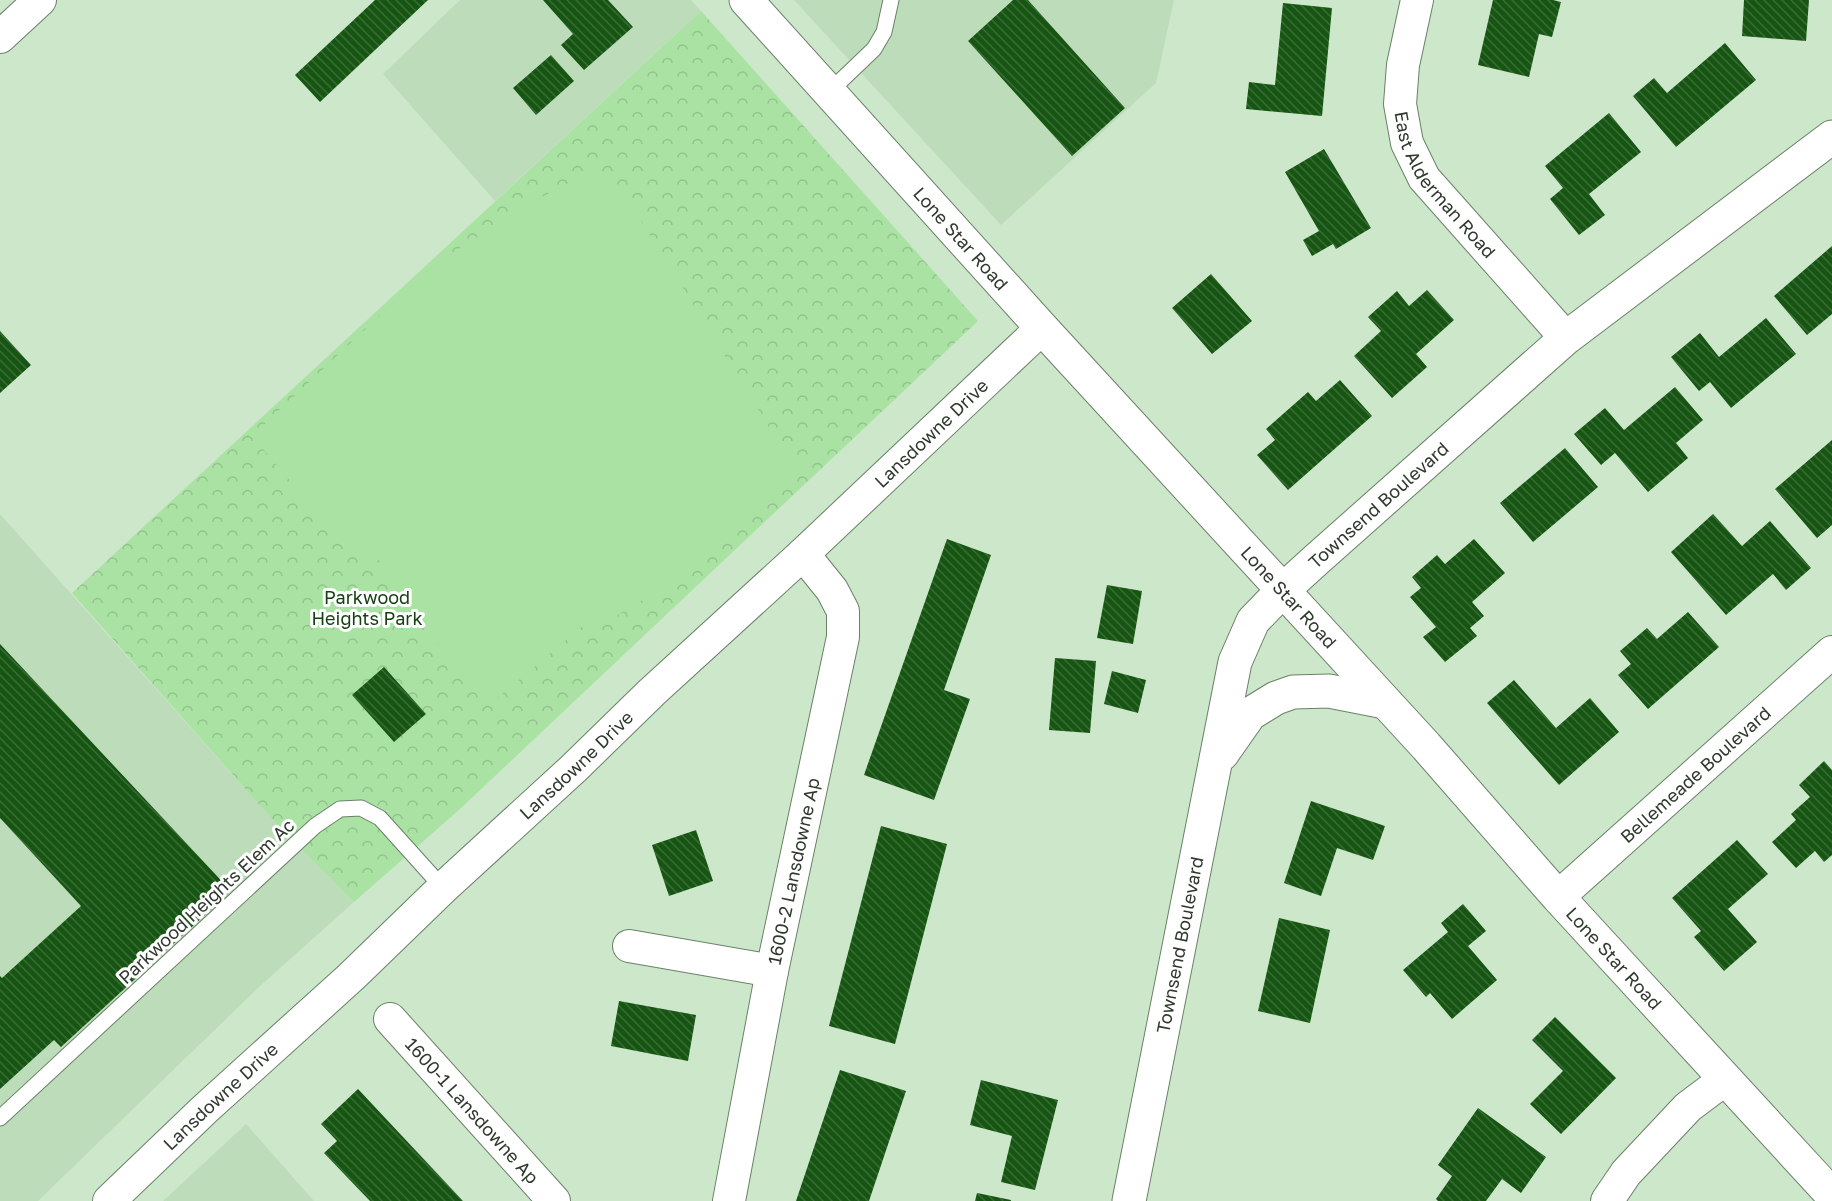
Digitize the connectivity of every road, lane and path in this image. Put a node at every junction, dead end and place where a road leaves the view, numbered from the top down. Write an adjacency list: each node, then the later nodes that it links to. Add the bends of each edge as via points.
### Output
1 (40, 0): 5 (street)
2 (746, 0): 6 (street, Lone Star Road)
3 (891, 0): 6 (lane, via 882,37 874,49)
4 (1418, 0): 9 (street, East Alderman Road, via 1402,65 1400,104 1407,143 1424,178)
5 (0, 38)
6 (829, 92): 8 (street, Lone Star Road)
7 (1832, 137): 9 (street, Townsend Boulevard)
8 (1042, 328): 10 (street, Lansdowne Drive); 11 (street, Lone Star Road)
9 (1566, 338): 11 (street, Townsend Boulevard)
10 (803, 554): 15 (street, Lansdowne Drive); 18 (street, 1600-2 Lansdowne Ap, via 832,590 843,611 843,637)
11 (1283, 590): 13 (street, Lone Star Road); 14 (street, Townsend Boulevard, via 1253,621 1235,662)
12 (1832, 652): 16 (street, Bellemeade Boulevard)
13 (1385, 702): 14 (street, via 1329,691 1293,692 1276,698 1250,714); 16 (street, Lone Star Road)
14 (1216, 763): 26 (street, Townsend Boulevard)
15 (443, 888): 21 (lane, Parkwood Heights Elem Ac, via 380,818 361,808 340,809 315,826); 23 (street, Lansdowne Drive)
16 (1558, 897): 20 (street, Lone Star Road)
17 (629, 946): 18 (street)
18 (772, 972): 25 (street, 1600-2 Lansdowne Ap)
19 (390, 1019): 24 (street, 1600-1 Lansdowne Ap)
20 (1724, 1080): 22 (street, Lone Star Road); 27 (street, via 1688,1107 1626,1173)
21 (0, 1118)
22 (1832, 1195)
23 (109, 1201)
24 (555, 1201)
25 (729, 1201)
26 (1129, 1201)
27 (1606, 1201)

